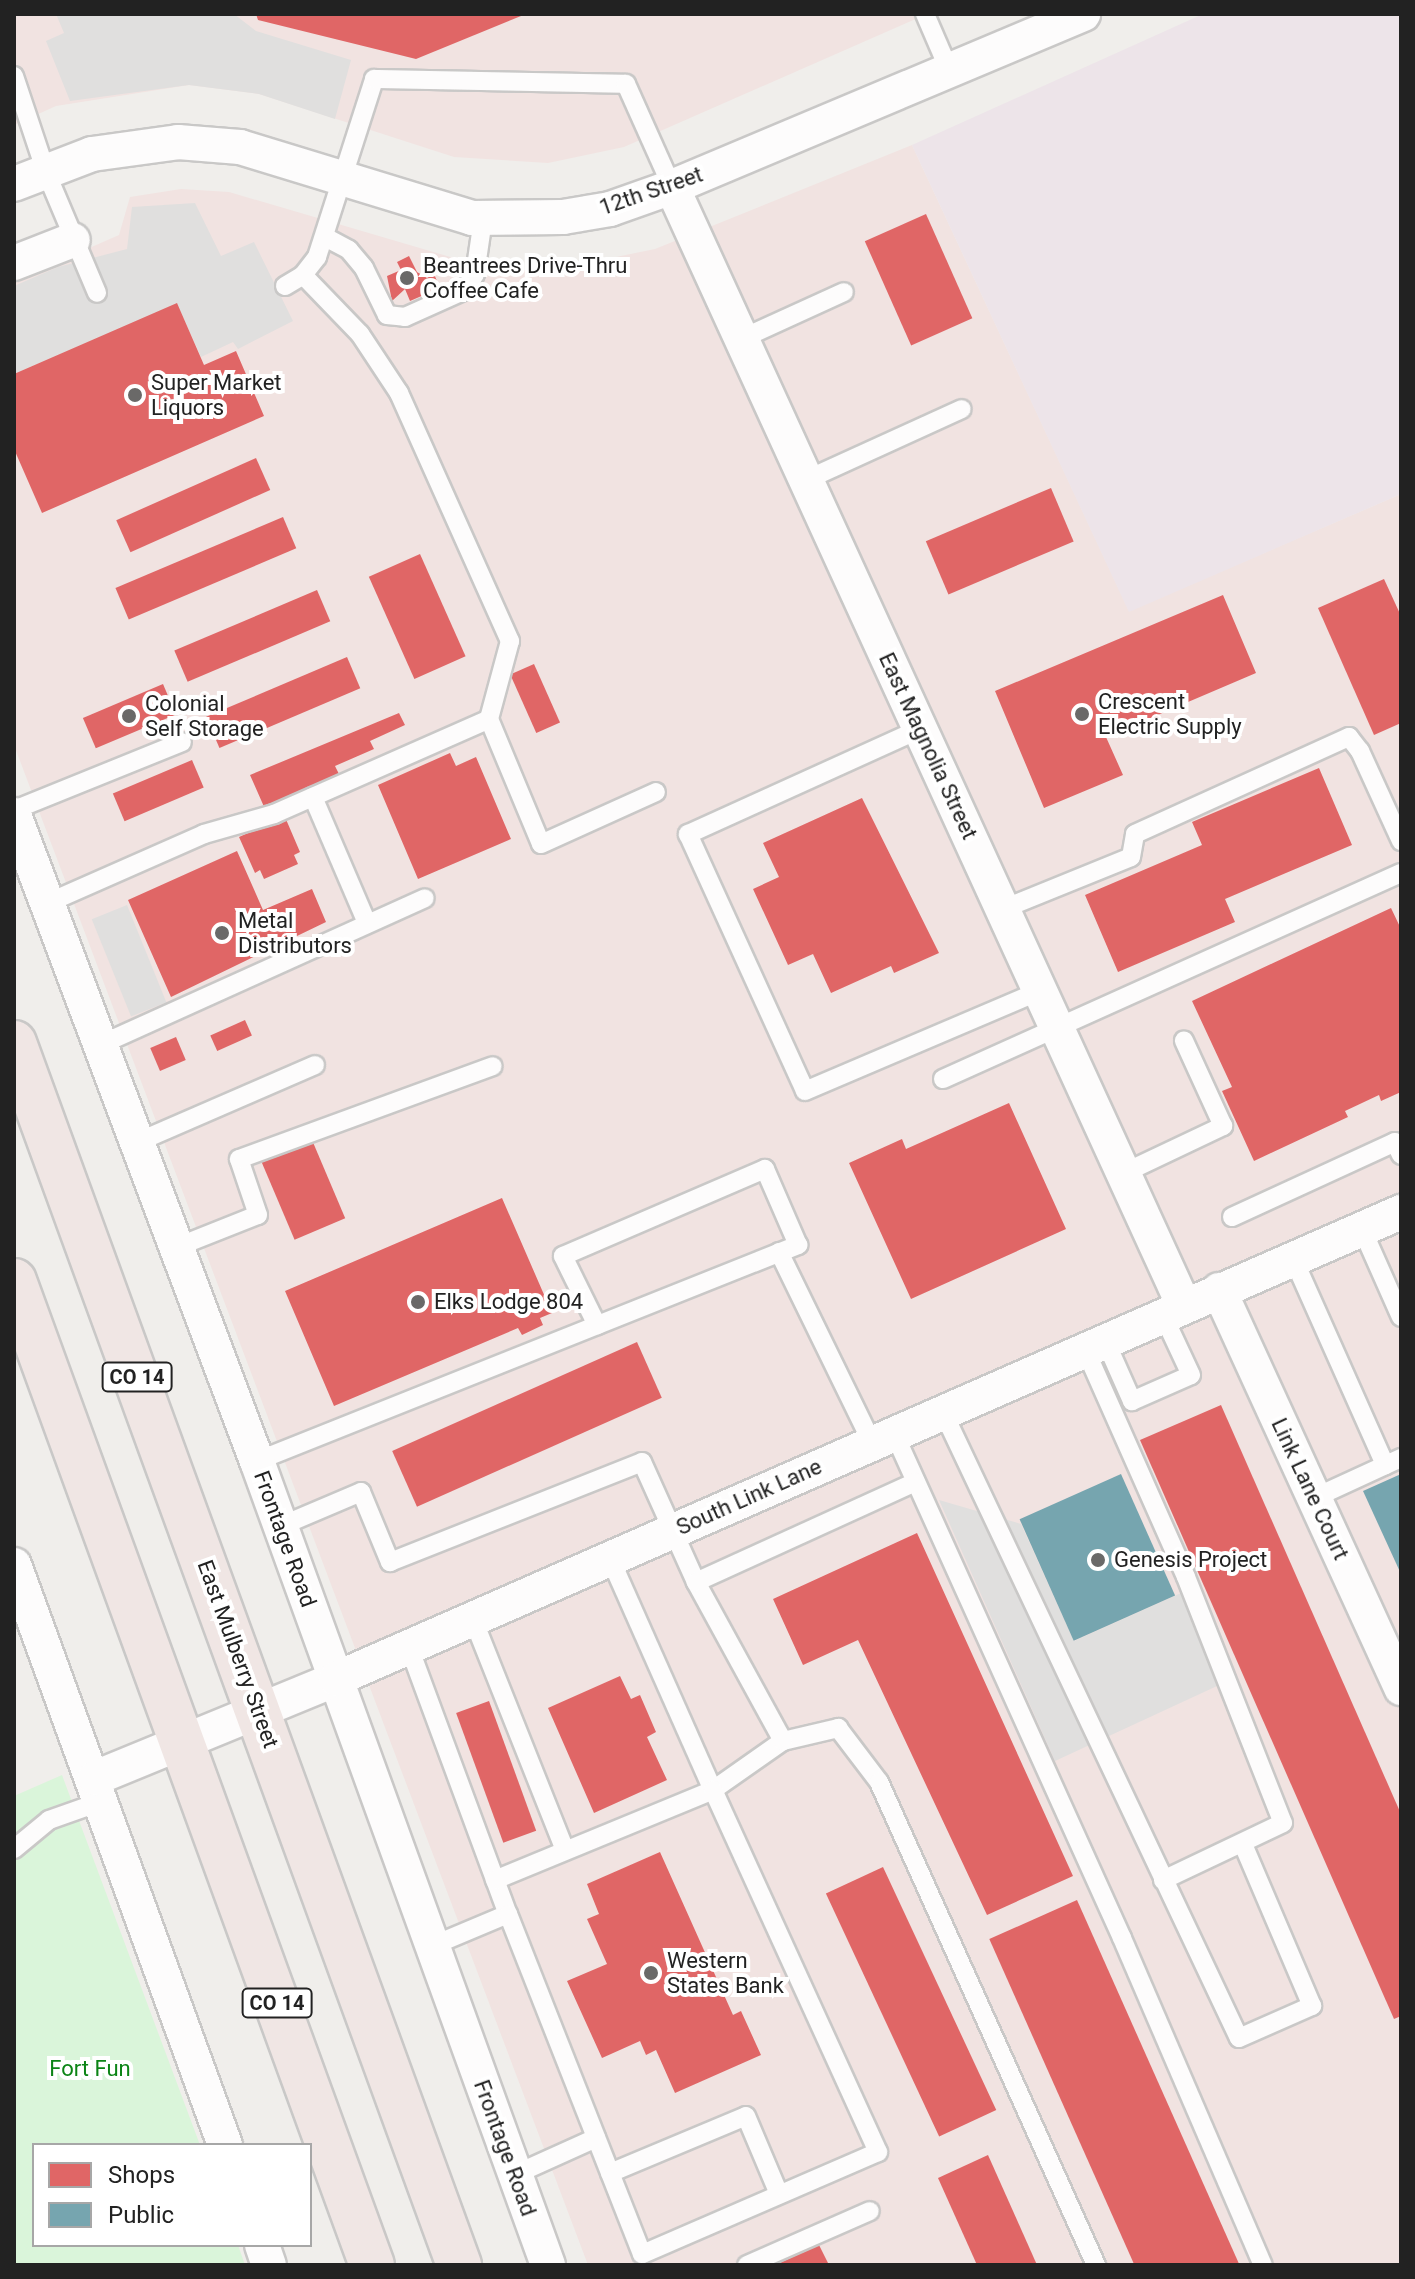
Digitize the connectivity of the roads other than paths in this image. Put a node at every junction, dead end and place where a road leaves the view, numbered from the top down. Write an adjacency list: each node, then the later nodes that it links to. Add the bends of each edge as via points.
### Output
1 (925, 14): 3 (lane)
2 (1083, 14): 3 (street, 12th Street)
3 (950, 72): 8 (street, 12th Street)
4 (14, 76): 5 (lane)
5 (46, 172): 6 (street, 12th Street, via 92,154 178,142 240,147); 7 (street, 12th Street); 11 (lane)
6 (346, 179): 8 (lane, via 374,79 626,84); 9 (street, 12th Street, via 422,206); 10 (lane)
7 (14, 184)
8 (672, 187): 9 (street, 12th Street, via 610,209 563,217); 17 (street, East Magnolia Street)
9 (483, 219): 10 (lane, via 475,274 465,290 405,317 387,315 364,268 349,250)
10 (325, 237): 13 (lane)
11 (73, 240): 12 (street); 16 (lane)
12 (14, 263)
13 (303, 275): 14 (lane); 20 (lane, via 360,334 399,393 510,641)
14 (285, 286)
15 (844, 292): 17 (lane)
16 (97, 293)
17 (741, 339): 19 (street, East Magnolia Street)
18 (962, 409): 19 (lane)
19 (806, 480): 21 (street, East Magnolia Street)
20 (489, 719): 23 (lane, via 541,844); 24 (lane)
21 (920, 729): 30 (street, East Magnolia Street); 32 (lane, via 688,834 805,1091)
22 (182, 742): 25 (lane)
23 (656, 792)
24 (313, 797): 29 (lane, via 204,834); 31 (lane)
25 (14, 813): 29 (street, Frontage Road)
26 (1401, 841): 30 (lane, via 1349,737 1135,834 1131,857)
27 (1401, 873): 33 (lane)
28 (425, 898): 31 (lane)
29 (50, 902): 36 (street, Frontage Road)
30 (1003, 909): 32 (street, East Magnolia Street)
31 (367, 923): 36 (lane)
32 (1040, 991): 33 (street, East Magnolia Street)
33 (1055, 1025): 39 (lane); 42 (street, East Magnolia Street)
34 (1184, 1041): 42 (lane, via 1223,1126)
35 (14, 1043): 73 (highway, East Mulberry Street / CO 14)
36 (102, 1044): 40 (street, Frontage Road)
37 (315, 1065): 40 (lane)
38 (493, 1066): 46 (lane, via 239,1159 258,1215)
39 (943, 1079)
40 (138, 1142): 46 (street, Frontage Road)
41 (1401, 1155): 44 (lane, via 1395,1142)
42 (1124, 1173): 51 (street, East Magnolia Street)
43 (1401, 1212): 45 (street, South Link Lane)
44 (1232, 1217)
45 (1362, 1229): 48 (street, South Link Lane); 52 (lane)
46 (177, 1247): 59 (street, Frontage Road)
47 (779, 1252): 53 (lane); 53 (lane, via 798,1245 765,1169 563,1256); 58 (lane)
48 (1293, 1258): 50 (street, South Link Lane); 60 (lane)
49 (14, 1281): 75 (highway, CO 14)
50 (1219, 1290): 51 (street, South Link Lane); 62 (street, Link Lane Court)
51 (1174, 1310): 54 (street, South Link Lane); 55 (lane, via 1191,1375)
52 (1401, 1317)
53 (597, 1325): 59 (lane)
54 (1095, 1345): 55 (lane); 56 (lane); 57 (street, South Link Lane)
55 (1132, 1401): 56 (lane)
56 (1111, 1410): 78 (lane, via 1186,1577 1283,1823)
57 (944, 1414): 58 (street, South Link Lane); 82 (lane)
58 (883, 1438): 61 (lane); 64 (street, South Link Lane)
59 (257, 1461): 63 (street, Frontage Road)
60 (1393, 1462): 62 (lane)
61 (915, 1482): 67 (lane); 96 (lane)
62 (1314, 1498): 72 (street, Link Lane Court)
63 (281, 1526): 64 (lane, via 361,1492 390,1562 642,1462); 71 (street, Frontage Road)
64 (673, 1530): 65 (street, South Link Lane); 67 (lane)
65 (610, 1558): 69 (street, South Link Lane); 77 (lane)
66 (14, 1565): 68 (street)
67 (696, 1582): 74 (lane)
68 (22, 1610): 76 (street)
69 (473, 1619): 70 (street, South Link Lane); 80 (lane)
70 (409, 1647): 71 (street, South Link Lane); 81 (lane)
71 (336, 1679): 73 (street, South Link Lane); 84 (street, Frontage Road)
72 (1401, 1688)
73 (258, 1711): 75 (street, South Link Lane); 92 (highway, East Mulberry Street / CO 14)
74 (783, 1741): 77 (lane); 95 (lane, via 838,1728 879,1782)
75 (182, 1742): 76 (street, South Link Lane); 91 (highway, CO 14)
76 (99, 1790): 79 (lane); 86 (street)
77 (713, 1790): 80 (lane); 89 (lane, via 878,2152)
78 (1243, 1844): 82 (lane); 82 (lane, via 1312,2006 1239,2038)
79 (14, 1849)
80 (565, 1850): 81 (lane)
81 (495, 1880): 83 (lane)
82 (1163, 1880)
83 (508, 1914): 84 (lane); 85 (lane)
84 (432, 1946): 88 (street, Frontage Road)
85 (596, 2138): 87 (lane); 88 (lane)
86 (224, 2143)
87 (610, 2173): 89 (lane, via 746,2116); 89 (lane, via 642,2254)
88 (514, 2175): 93 (street, Frontage Road)
89 (779, 2194)
90 (870, 2211): 94 (lane)
91 (372, 2265)
92 (459, 2265)
93 (548, 2265)
94 (747, 2265)
95 (1096, 2265)
96 (1263, 2265)

